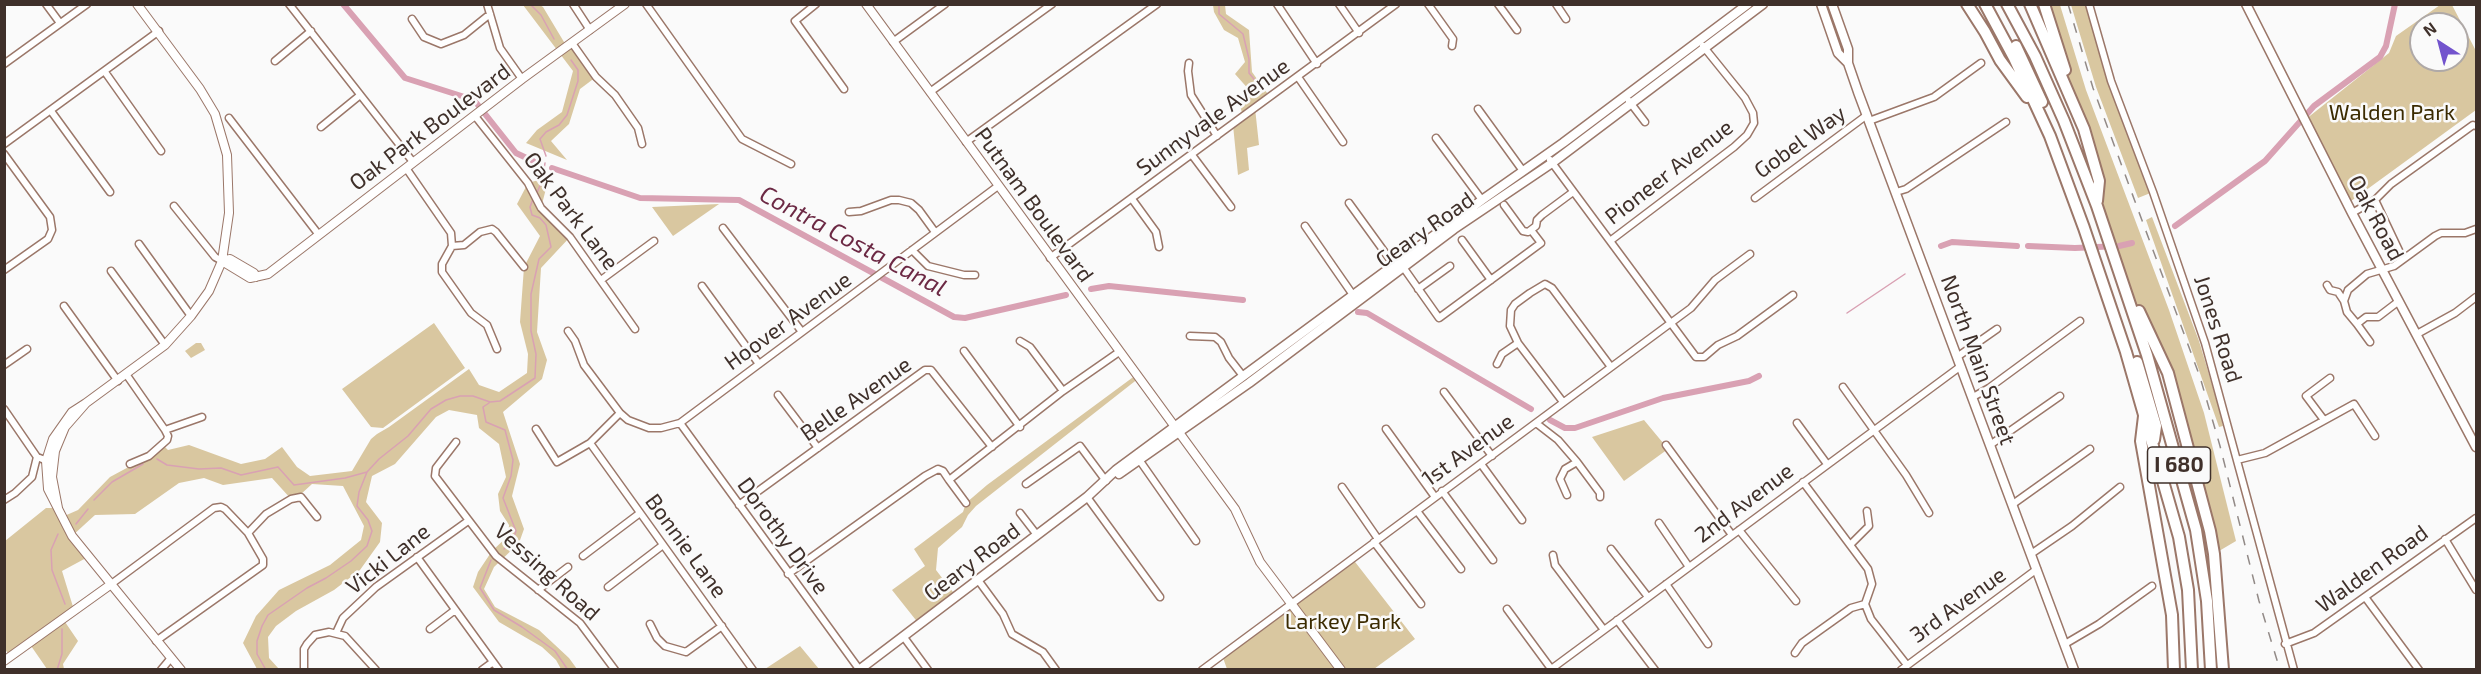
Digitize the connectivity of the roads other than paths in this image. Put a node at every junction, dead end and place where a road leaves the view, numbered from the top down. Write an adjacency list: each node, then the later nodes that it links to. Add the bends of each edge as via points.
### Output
1 (46, 4): 35 (street)
2 (87, 4): 35 (street)
3 (137, 4): 38 (street)
4 (288, 4): 39 (street)
5 (487, 4): 32 (street)
6 (573, 4): 36 (street)
7 (625, 4): 36 (street, Oak Park Boulevard)
8 (646, 4): 79 (street, via 742,139)
9 (816, 4): 54 (street, via 795,21)
10 (866, 4): 41 (street, Putnam Boulevard)
11 (945, 4): 41 (street)
12 (1052, 4): 55 (street)
13 (1157, 4): 71 (street)
14 (1276, 4): 50 (street)
15 (1339, 4): 40 (street)
16 (1396, 4): 40 (street, Sunnyvale Avenue)
17 (1428, 4): 44 (street, via 1452,39)
18 (1498, 4): 37 (street)
19 (1556, 4): 33 (street)
20 (1748, 4): 43 (main road, Geary Road)
21 (1762, 4): 43 (main road, Geary Road)
22 (1821, 4): 47 (main road, North Main Street, via 1838,54)
23 (1832, 4): 47 (main road, North Main Street, via 1848,49)
24 (1967, 4): 62 (highway, via 2000,60)
25 (1985, 4): 62 (highway, I 680)
26 (1993, 4): 99 (highway, I 680, via 2035,85)
27 (2007, 4): 93 (highway, I 680, via 2055,99)
28 (2031, 4): 58 (highway)
29 (2044, 4): 58 (highway)
30 (2089, 4): 196 (street, Jones Road, via 2110,79 2205,343)
31 (2246, 4): 96 (main road, Oak Road)
32 (490, 14): 34 (street, via 464,34 441,44 424,37); 53 (street, via 500,48)
33 (1566, 19)
34 (412, 20)
35 (60, 23): 49 (street)
36 (590, 30): 42 (street, Oak Park Boulevard)
37 (1517, 30)
38 (159, 31): 51 (street); 115 (street, via 215,114 227,155 229,213)
39 (311, 31): 45 (street); 56 (street)
40 (1359, 33): 50 (street, Sunnyvale Avenue)
41 (893, 42): 55 (street, Putnam Boulevard)
42 (572, 43): 53 (street, Oak Park Boulevard); 74 (street, via 638,128)
43 (1703, 45): 57 (main road, Geary Road); 105 (street, Pioneer Avenue, via 1745,98 1754,123 1734,147)
44 (1452, 46)
45 (275, 61)
46 (1189, 63): 69 (street, via 1191,95)
47 (1848, 63): 64 (main road, North Main Street)
48 (1981, 63): 64 (street, Gobel Way, via 1934,97)
49 (4, 64)
50 (1317, 64): 52 (street, Sunnyvale Avenue)
51 (105, 72): 60 (street); 75 (street)
52 (1298, 77): 69 (street, Sunnyvale Avenue); 72 (street)
53 (522, 79): 61 (street, Oak Park Boulevard)
54 (844, 89)
55 (930, 92): 71 (street, Putnam Boulevard)
56 (359, 96): 68 (street); 80 (street)
57 (1627, 99): 65 (street); 78 (main road, Geary Road)
58 (2076, 107): 93 (highway, via 2099,182)
59 (1478, 110): 81 (street)
60 (51, 111): 73 (street); 83 (street)
61 (480, 112): 80 (street, Oak Park Boulevard); 124 (street, Oak Park Lane, via 541,208 570,237)
62 (2040, 114): 99 (highway, I 680)
63 (229, 118): 103 (street)
64 (1868, 118): 85 (main road, North Main Street); 86 (street, Gobel Way)
65 (1645, 122)
66 (2006, 122): 85 (street)
67 (2476, 126): 88 (street, via 2391,184)
68 (321, 127)
69 (1217, 136): 77 (street, Sunnyvale Avenue)
70 (1436, 138): 90 (street)
71 (966, 142): 82 (street, Putnam Boulevard)
72 (1343, 142)
73 (4, 144)
74 (642, 144)
75 (161, 151)
76 (4, 154): 120 (street, via 50,217 52,230 48,240)
77 (1192, 155): 87 (street, Sunnyvale Avenue); 94 (street)
78 (1549, 159): 81 (main road, Geary Road); 84 (street); 90 (main road, Geary Road)
79 (791, 164)
80 (410, 165): 103 (street, Oak Park Boulevard); 108 (street, via 451,233)
81 (1522, 171): 90 (main road, Geary Road)
82 (998, 186): 102 (street, Hoover Avenue); 112 (street, Putnam Boulevard)
83 (110, 192)
84 (1573, 192): 101 (street, via 1542,214); 105 (street)
85 (1896, 192): 153 (main road, North Main Street)
86 (1755, 198)
87 (1132, 199): 109 (street, via 1156,232); 112 (street, Sunnyvale Avenue)
88 (2375, 200): 96 (street); 113 (street)
89 (1349, 203): 117 (street)
90 (1484, 204): 117 (main road, Geary Road)
91 (174, 206): 115 (street)
92 (1504, 206): 101 (street, via 1523,231)
93 (2097, 206): 116 (highway, I 680)
94 (1231, 207)
95 (849, 212): 102 (street, via 899,200 919,210)
96 (2352, 213): 121 (main road, Oak Road)
97 (1305, 226): 129 (street)
98 (723, 228): 142 (street)
99 (2088, 229): 114 (highway, I 680)
100 (2476, 229): 113 (street, via 2441,233)
101 (1531, 230): 125 (street, via 1541,243)
102 (935, 232): 110 (street, Hoover Avenue)
103 (319, 235): 115 (street, Oak Park Boulevard, via 268,274 256,277 230,259)
104 (1462, 240): 125 (street)
105 (1610, 241): 137 (street)
106 (654, 242): 124 (street)
107 (139, 244): 135 (street)
108 (452, 246): 119 (street, via 492,229); 150 (street, via 442,272 471,313 487,325)
109 (1159, 248)
110 (912, 250): 123 (street, via 928,266); 142 (street, Hoover Avenue)
111 (1750, 254): 137 (street, 1st Avenue, via 1715,280)
112 (1050, 258): 152 (street, Putnam Boulevard)
113 (2403, 259): 121 (street)
114 (2099, 260): 172 (highway, I 680); 186 (highway, I 680, via 2156,426)
115 (222, 261): 135 (street, via 209,291)
116 (2117, 264): 297 (highway, I 680, via 2193,518 2206,590); 298 (highway, via 2168,373 2210,531)
117 (1399, 266): 128 (street); 129 (main road, Geary Road); 183 (main road, Geary Road, via 1330,323)
118 (1450, 266): 128 (street)
119 (524, 267)
120 (5, 268)
121 (2383, 270): 132 (street, via 2367,274 2348,290); 133 (main road, Oak Road)
122 (111, 271): 148 (street)
123 (975, 275)
124 (601, 280): 139 (street, Oak Park Lane)
125 (1491, 280): 128 (street, via 1439,318)
126 (2327, 285): 132 (street)
127 (702, 286): 154 (street)
128 (1418, 289)
129 (1353, 295): 160 (main road, Geary Road)
130 (1793, 296): 137 (street, via 1701,358 1692,354)
131 (2476, 297): 143 (street)
132 (2344, 301): 138 (street)
133 (2399, 301): 138 (street, via 2378,317 2366,317); 143 (main road, Oak Road)
134 (64, 306): 162 (street)
135 (191, 316): 148 (street)
136 (2080, 321): 168 (street)
137 (1670, 323): 158 (street, 1st Avenue)
138 (2357, 324): 147 (street)
139 (635, 329)
140 (1997, 329): 153 (street)
141 (568, 331): 171 (street, via 584,365)
142 (802, 333): 154 (street, Hoover Avenue)
143 (2417, 334): 191 (main road, Oak Road)
144 (1190, 336): 160 (street, via 1215,337)
145 (1020, 341): 164 (street, via 1030,347)
146 (1518, 342): 155 (street, via 1502,354); 158 (street, via 1509,326 1511,310 1538,287 1549,285); 169 (street)
147 (2370, 342)
148 (165, 345): 159 (street)
149 (27, 349): 156 (street)
150 (497, 349)
151 (964, 351): 178 (street)
152 (1119, 352): 164 (street); 183 (street, Putnam Boulevard)
153 (1957, 357): 157 (main road, North Main Street)
154 (759, 364): 175 (street, Hoover Avenue)
155 (1497, 364)
156 (4, 365)
157 (1961, 366): 168 (main road, North Main Street); 181 (street, 2nd Avenue)
158 (1611, 367): 169 (street, 1st Avenue)
159 (126, 374): 162 (street); 182 (street)
160 (1243, 376): 183 (main road, Geary Road)
161 (2330, 378): 174 (street, via 2306,396)
162 (118, 381): 195 (street, via 86,403)
163 (1843, 387): 181 (street)
164 (1063, 391): 178 (street)
165 (1444, 392): 194 (street)
166 (778, 395): 192 (street)
167 (2060, 396): 189 (street)
168 (1972, 397): 189 (main road, North Main Street)
169 (1563, 402): 176 (street, 1st Avenue)
170 (4, 409): 195 (street)
171 (620, 413): 175 (street, Hoover Avenue, via 649,428); 187 (street)
172 (2145, 413): 186 (highway, I 680); 295 (highway, via 2141,441 2172,615)
173 (202, 417): 182 (street)
174 (2324, 420): 184 (street, via 2354,404); 196 (street, via 2265,453)
175 (680, 423): 216 (street, Dorothy Drive)
176 (1536, 423): 194 (street, 1st Avenue); 198 (street)
177 (1797, 423): 201 (street)
178 (1020, 427): 190 (street)
179 (536, 429): 187 (street, via 557,462)
180 (1386, 429): 210 (street)
181 (1874, 429): 201 (street, 2nd Avenue); 221 (street)
182 (165, 430): 199 (street, via 167,440 149,456)
183 (1177, 430): 197 (main road, Geary Road); 203 (main road, Geary Road, via 1116,470); 258 (street, Putnam Boulevard, via 1235,508 1260,562)
184 (2375, 436)
185 (456, 442): 225 (street, Vessing Road, via 434,472)
186 (2153, 443): 296 (highway, I 680, via 2183,561)
187 (590, 444): 219 (street, Bonnie Lane)
188 (1666, 445): 229 (street)
189 (1990, 445): 215 (main road, North Main Street)
190 (992, 447): 192 (street, Belle Avenue, via 931,370 925,370); 202 (street)
191 (2476, 447)
192 (818, 448): 216 (street, Belle Avenue)
193 (2090, 449): 215 (street)
194 (1492, 456): 200 (street, 1st Avenue)
195 (45, 460): 213 (street, via 32,477); 249 (street, via 58,508 72,536)
196 (2237, 460): 273 (street, Jones Road)
197 (1140, 461): 203 (main road, Geary Road); 233 (street)
198 (1577, 462): 209 (street, via 1565,469 1560,479); 212 (street)
199 (130, 464)
200 (1481, 464): 208 (street, 1st Avenue); 224 (street)
201 (1827, 464): 204 (street, 2nd Avenue)
202 (949, 480): 214 (street); 246 (street, via 938,469 925,476)
203 (1106, 481): 205 (street, via 1080,446); 211 (main road, Geary Road)
204 (1803, 482): 227 (street, 2nd Avenue); 234 (street)
205 (1026, 484)
206 (1342, 487): 232 (street)
207 (2120, 487): 237 (street)
208 (1442, 492): 210 (street, 1st Avenue); 241 (street)
209 (1568, 495)
210 (1435, 496): 217 (street, 1st Avenue)
211 (1087, 497): 230 (main road, Geary Road); 254 (street)
212 (1600, 497)
213 (4, 500)
214 (966, 503)
215 (2013, 504): 237 (main road, North Main Street)
216 (739, 505): 246 (street, Dorothy Drive)
217 (1417, 511): 232 (street, 1st Avenue); 244 (street)
218 (1867, 511): 234 (street, via 1869,526)
219 (640, 513): 235 (street, Bonnie Lane); 239 (street)
220 (1020, 513): 230 (street)
221 (1929, 513)
222 (317, 518): 228 (street, via 301,497 291,499 266,514)
223 (2476, 518): 231 (street, Walden Road)
224 (1522, 520)
225 (468, 521): 240 (street, Vicki Lane); 252 (street, Vessing Road, via 496,556)
226 (1659, 523): 243 (street)
227 (1739, 530): 229 (street, 2nd Avenue); 257 (street)
228 (248, 533): 249 (street, via 225,509 214,508); 270 (street, via 263,565)
229 (1732, 534): 243 (street, 2nd Avenue)
230 (1037, 535): 247 (main road, Geary Road)
231 (2445, 539): 253 (street); 256 (street, Walden Road)
232 (1376, 540): 258 (street, 1st Avenue); 259 (street)
233 (1196, 541)
234 (1850, 544): 260 (street, via 1868,569 1872,584)
235 (663, 545): 251 (street); 265 (street, Bonnie Lane)
236 (1611, 549): 255 (street)
237 (2031, 554): 245 (main road, North Main Street)
238 (1553, 555): 267 (street, via 1555,565)
239 (583, 556)
240 (417, 557): 262 (street); 268 (street, Vicki Lane, via 357,603)
241 (1493, 560)
242 (568, 567): 252 (street)
243 (1689, 567): 248 (street, 2nd Avenue)
244 (1461, 569)
245 (2037, 569): 272 (main road, North Main Street); 278 (street, 3rd Avenue)
246 (788, 574): 287 (street, Dorothy Drive)
247 (978, 580): 269 (main road, Geary Road); 289 (street, via 1003,614 1012,634 1043,652)
248 (1666, 584): 255 (street, 2nd Avenue); 271 (street)
249 (110, 585): 270 (street); 276 (street)
250 (2151, 586): 272 (street)
251 (608, 587)
252 (538, 590): 285 (street, Vessing Road, via 580,623)
253 (2476, 590)
254 (1160, 597)
255 (1648, 597): 263 (street, 2nd Avenue)
256 (2365, 597): 273 (street, Walden Road, via 2314,633); 300 (street)
257 (1796, 601)
258 (1291, 604): 290 (street, 1st Avenue); 291 (street, Putnam Boulevard)
259 (1421, 604)
260 (1865, 604): 274 (street, via 1851,608 1802,643); 278 (street)
261 (1507, 609): 292 (street)
262 (455, 610): 266 (street); 277 (street)
263 (1617, 620): 267 (street, 2nd Avenue); 293 (street)
264 (651, 624): 265 (street, via 665,646 686,652)
265 (722, 626): 286 (street, Bonnie Lane)
266 (430, 629)
267 (1604, 630): 292 (street, 2nd Avenue)
268 (336, 633): 281 (street, via 321,632 311,638 304,649); 282 (street, via 345,636)
269 (903, 636): 287 (main road, Geary Road); 288 (street)
270 (156, 642): 275 (street)
271 (1708, 644)
272 (2065, 644): 294 (main road, North Main Street)
273 (2285, 644): 299 (street, Jones Road)
274 (1795, 653)
275 (171, 658): 279 (street); 280 (street)
276 (4, 661)
277 (493, 662): 283 (street); 284 (street)
278 (1904, 667)
279 (161, 669)
280 (181, 669)
281 (303, 669)
282 (376, 669)
283 (482, 669)
284 (498, 669)
285 (615, 669)
286 (753, 669)
287 (859, 669)
288 (928, 669)
289 (1056, 669)
290 (1202, 669)
291 (1341, 669)
292 (1551, 669)
293 (1655, 669)
294 (2074, 669)
295 (2174, 669)
296 (2192, 669)
297 (2211, 669)
298 (2223, 669)
299 (2294, 669)
300 (2419, 669)

